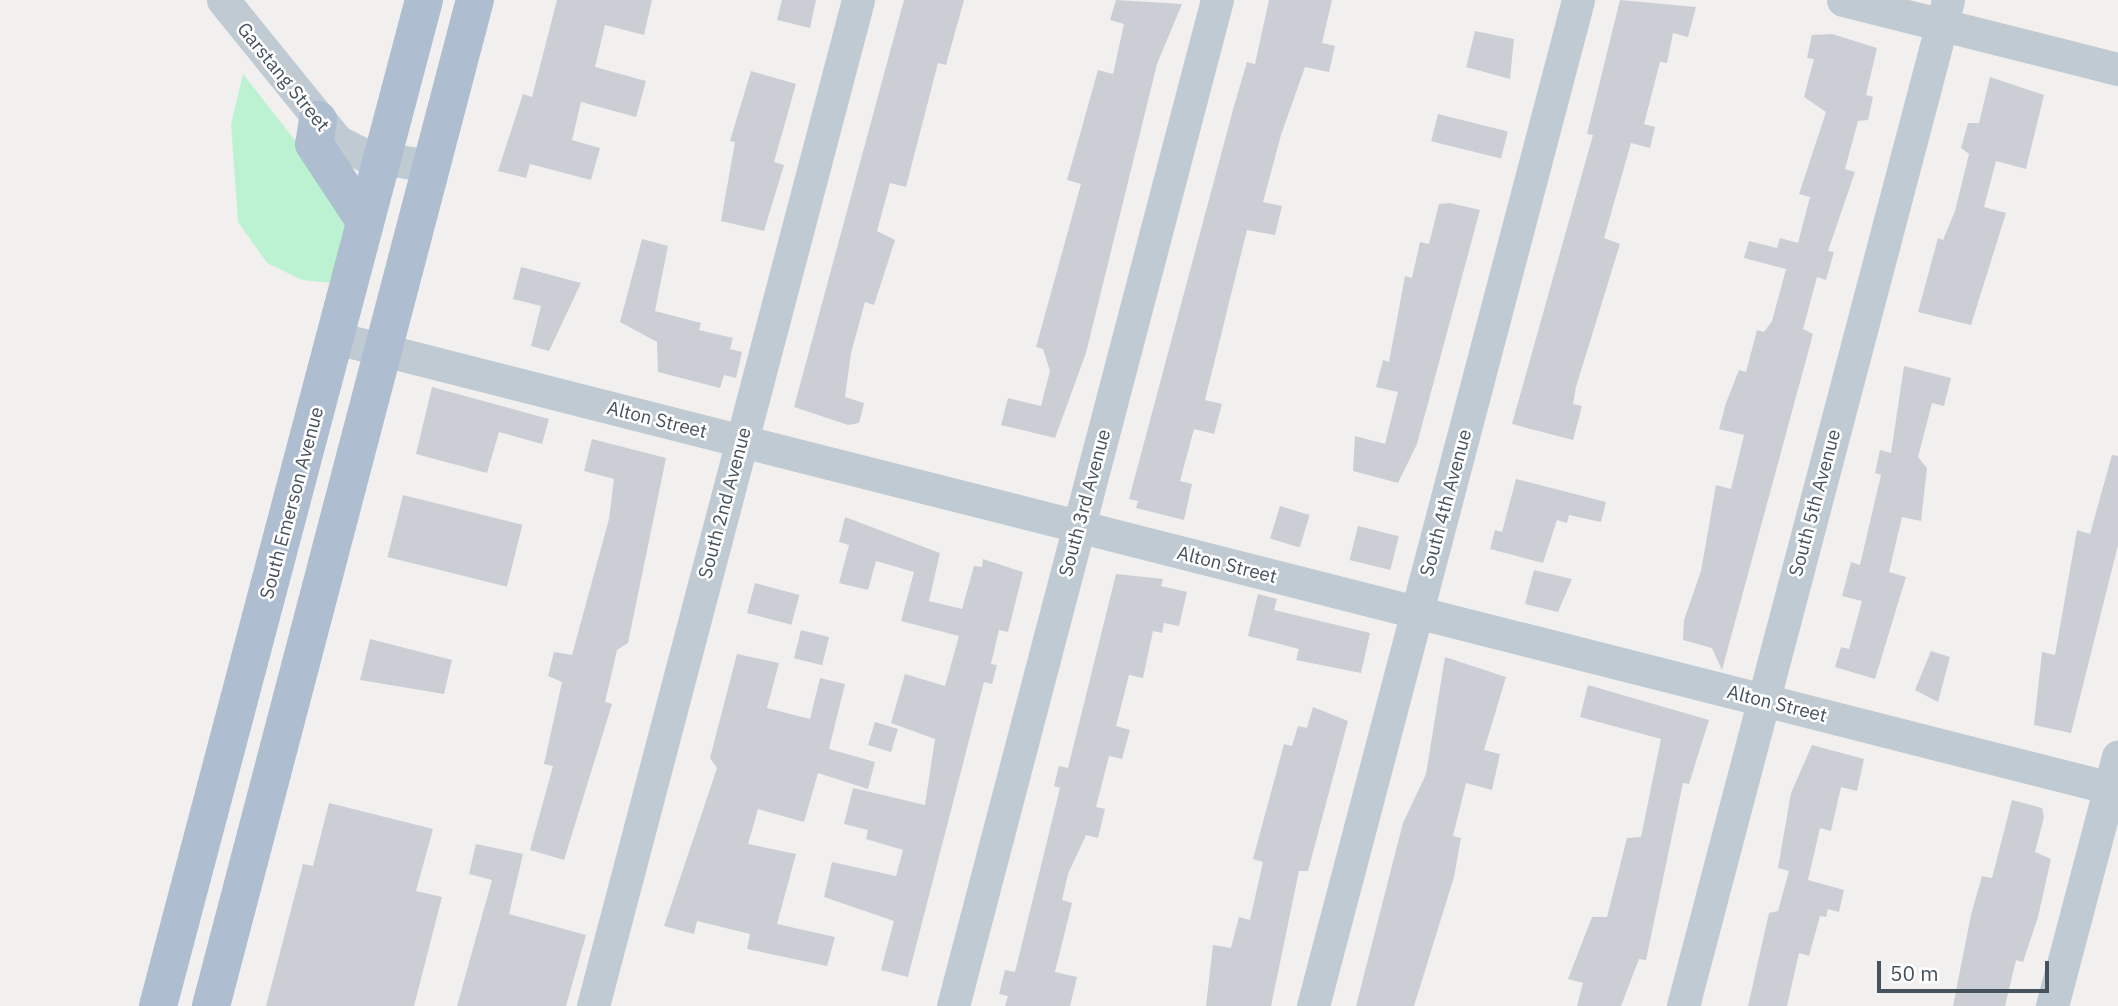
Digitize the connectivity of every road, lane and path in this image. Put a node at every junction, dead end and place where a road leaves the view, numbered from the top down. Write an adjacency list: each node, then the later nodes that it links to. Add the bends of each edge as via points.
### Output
1 (223, 0): 10 (street, Garstang Street)
2 (424, 0): 11 (main road, South Emerson Avenue)
3 (475, 0): 12 (main road)
4 (858, 0): 16 (street, South 2nd Avenue)
5 (1217, 0): 17 (street, South 3rd Avenue)
6 (1578, 0): 18 (street, South 4th Avenue)
7 (1843, 0): 8 (street)
8 (1945, 13): 9 (street); 19 (street, South 5th Avenue)
9 (2118, 69)
10 (318, 120): 11 (street, Garstang Street, via 351,150); 13 (main road, via 314,144)
11 (381, 158): 12 (street, Garstang Street); 13 (main road, South Emerson Avenue)
12 (431, 166): 15 (main road)
13 (365, 221): 14 (main road, South Emerson Avenue)
14 (336, 338): 15 (street, Alton Street); 21 (main road, South Emerson Avenue)
15 (383, 349): 16 (street, Alton Street); 22 (main road)
16 (741, 442): 17 (street, Alton Street); 23 (street, South 2nd Avenue)
17 (1079, 527): 18 (street, Alton Street); 24 (street, South 3rd Avenue)
18 (1417, 613): 19 (street, Alton Street); 25 (street, South 4th Avenue)
19 (1763, 700): 20 (street, Alton Street); 26 (street, South 5th Avenue)
20 (2115, 778): 27 (street)
21 (158, 1006)
22 (211, 1006)
23 (593, 1006)
24 (953, 1006)
25 (1313, 1006)
26 (1683, 1006)
27 (2052, 1006)

